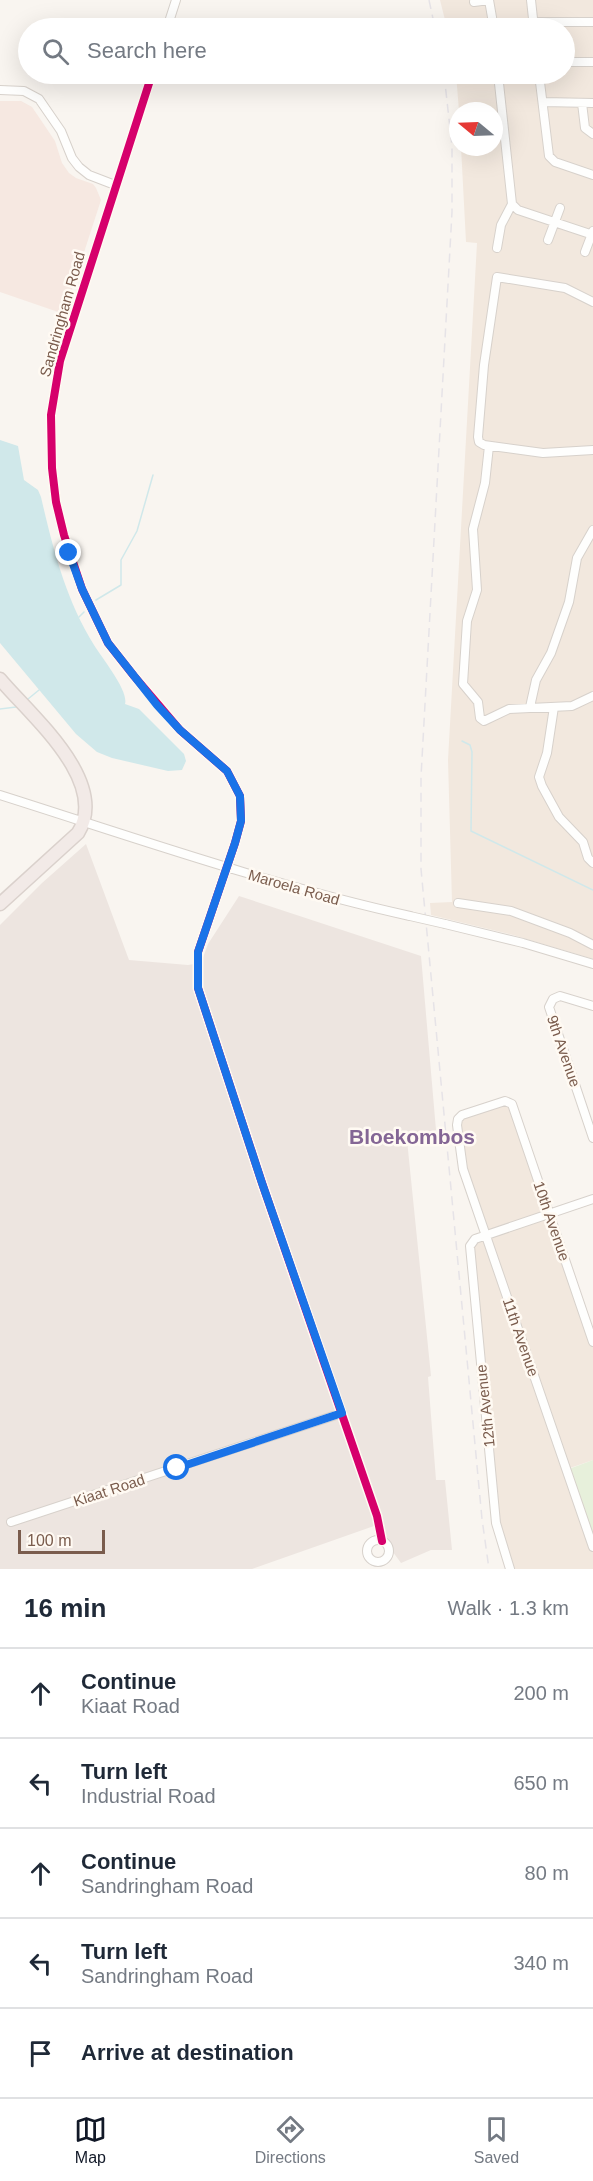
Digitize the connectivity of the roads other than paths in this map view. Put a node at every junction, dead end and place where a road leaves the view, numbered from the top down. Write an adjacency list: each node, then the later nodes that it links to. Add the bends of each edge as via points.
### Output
1 (176, 0): 5 (street)
2 (489, 0): 4 (street); 6 (street)
3 (531, 0): 7 (street)
4 (474, 2)
5 (170, 18)
6 (489, 18)
7 (533, 18)
8 (593, 22): 9 (street)
9 (575, 23)
10 (575, 62): 11 (street)
11 (593, 62)
12 (149, 84): 21 (street, Sandringham Road)
13 (499, 84): 22 (street)
14 (540, 84): 16 (street)
15 (0, 90): 21 (street, via 24,91 36,97 61,131 76,164 89,175)
16 (543, 102): 17 (street); 20 (street, via 551,159)
17 (582, 103): 18 (street); 19 (street, via 585,128)
18 (593, 103)
19 (593, 134)
20 (593, 175)
21 (115, 185): 40 (street, Sandringham Road, via 56,379 51,441 56,502 72,562 108,643 157,705 234,782 240,796 241,821)
22 (512, 204): 24 (street, via 518,210); 27 (street, via 501,225)
23 (560, 208): 24 (street)
24 (555, 222): 25 (street); 26 (street)
25 (593, 234): 28 (street)
26 (548, 240)
27 (497, 248)
28 (585, 252)
29 (593, 302): 30 (street, via 565,288 497,277 478,437)
30 (489, 446): 31 (street, via 543,453); 35 (street, via 485,483 472,529 477,590 467,621 462,684 478,702 482,720 509,709)
31 (593, 450)
32 (593, 530): 35 (street, via 576,561 566,613 536,680)
33 (0, 679): 38 (highway, via 67,755 81,788)
34 (593, 696): 36 (street, via 572,706)
35 (530, 707): 36 (street)
36 (554, 707): 39 (street, via 548,753 539,777 559,817 583,842)
37 (0, 795): 38 (street, Maroela Road)
38 (85, 822): 40 (street, Maroela Road); 42 (highway, via 72,839)
39 (593, 863)
40 (227, 868): 44 (street, Maroela Road, bridge); 52 (street, Sandringham Road, via 199,946 198,988)
41 (458, 903): 43 (street, via 511,911)
42 (0, 904)
43 (593, 945)
44 (593, 964)
45 (593, 1006): 47 (street, 9th Avenue, via 562,996 550,1004)
46 (508, 1101): 49 (street, 10th Avenue); 50 (street, 11th Avenue, via 462,1115 457,1125 463,1169)
47 (593, 1138)
48 (593, 1199): 49 (street)
49 (549, 1214): 50 (street); 51 (street, 10th Avenue)
50 (486, 1236): 55 (street, 11th Avenue); 56 (street, 12th Avenue, via 472,1242 470,1248 496,1523)
51 (593, 1342)
52 (342, 1413): 53 (street, Kiaat Road); 54 (street, Sandringham Road)
53 (11, 1522)
54 (382, 1541)
55 (593, 1548)
56 (510, 1569)

